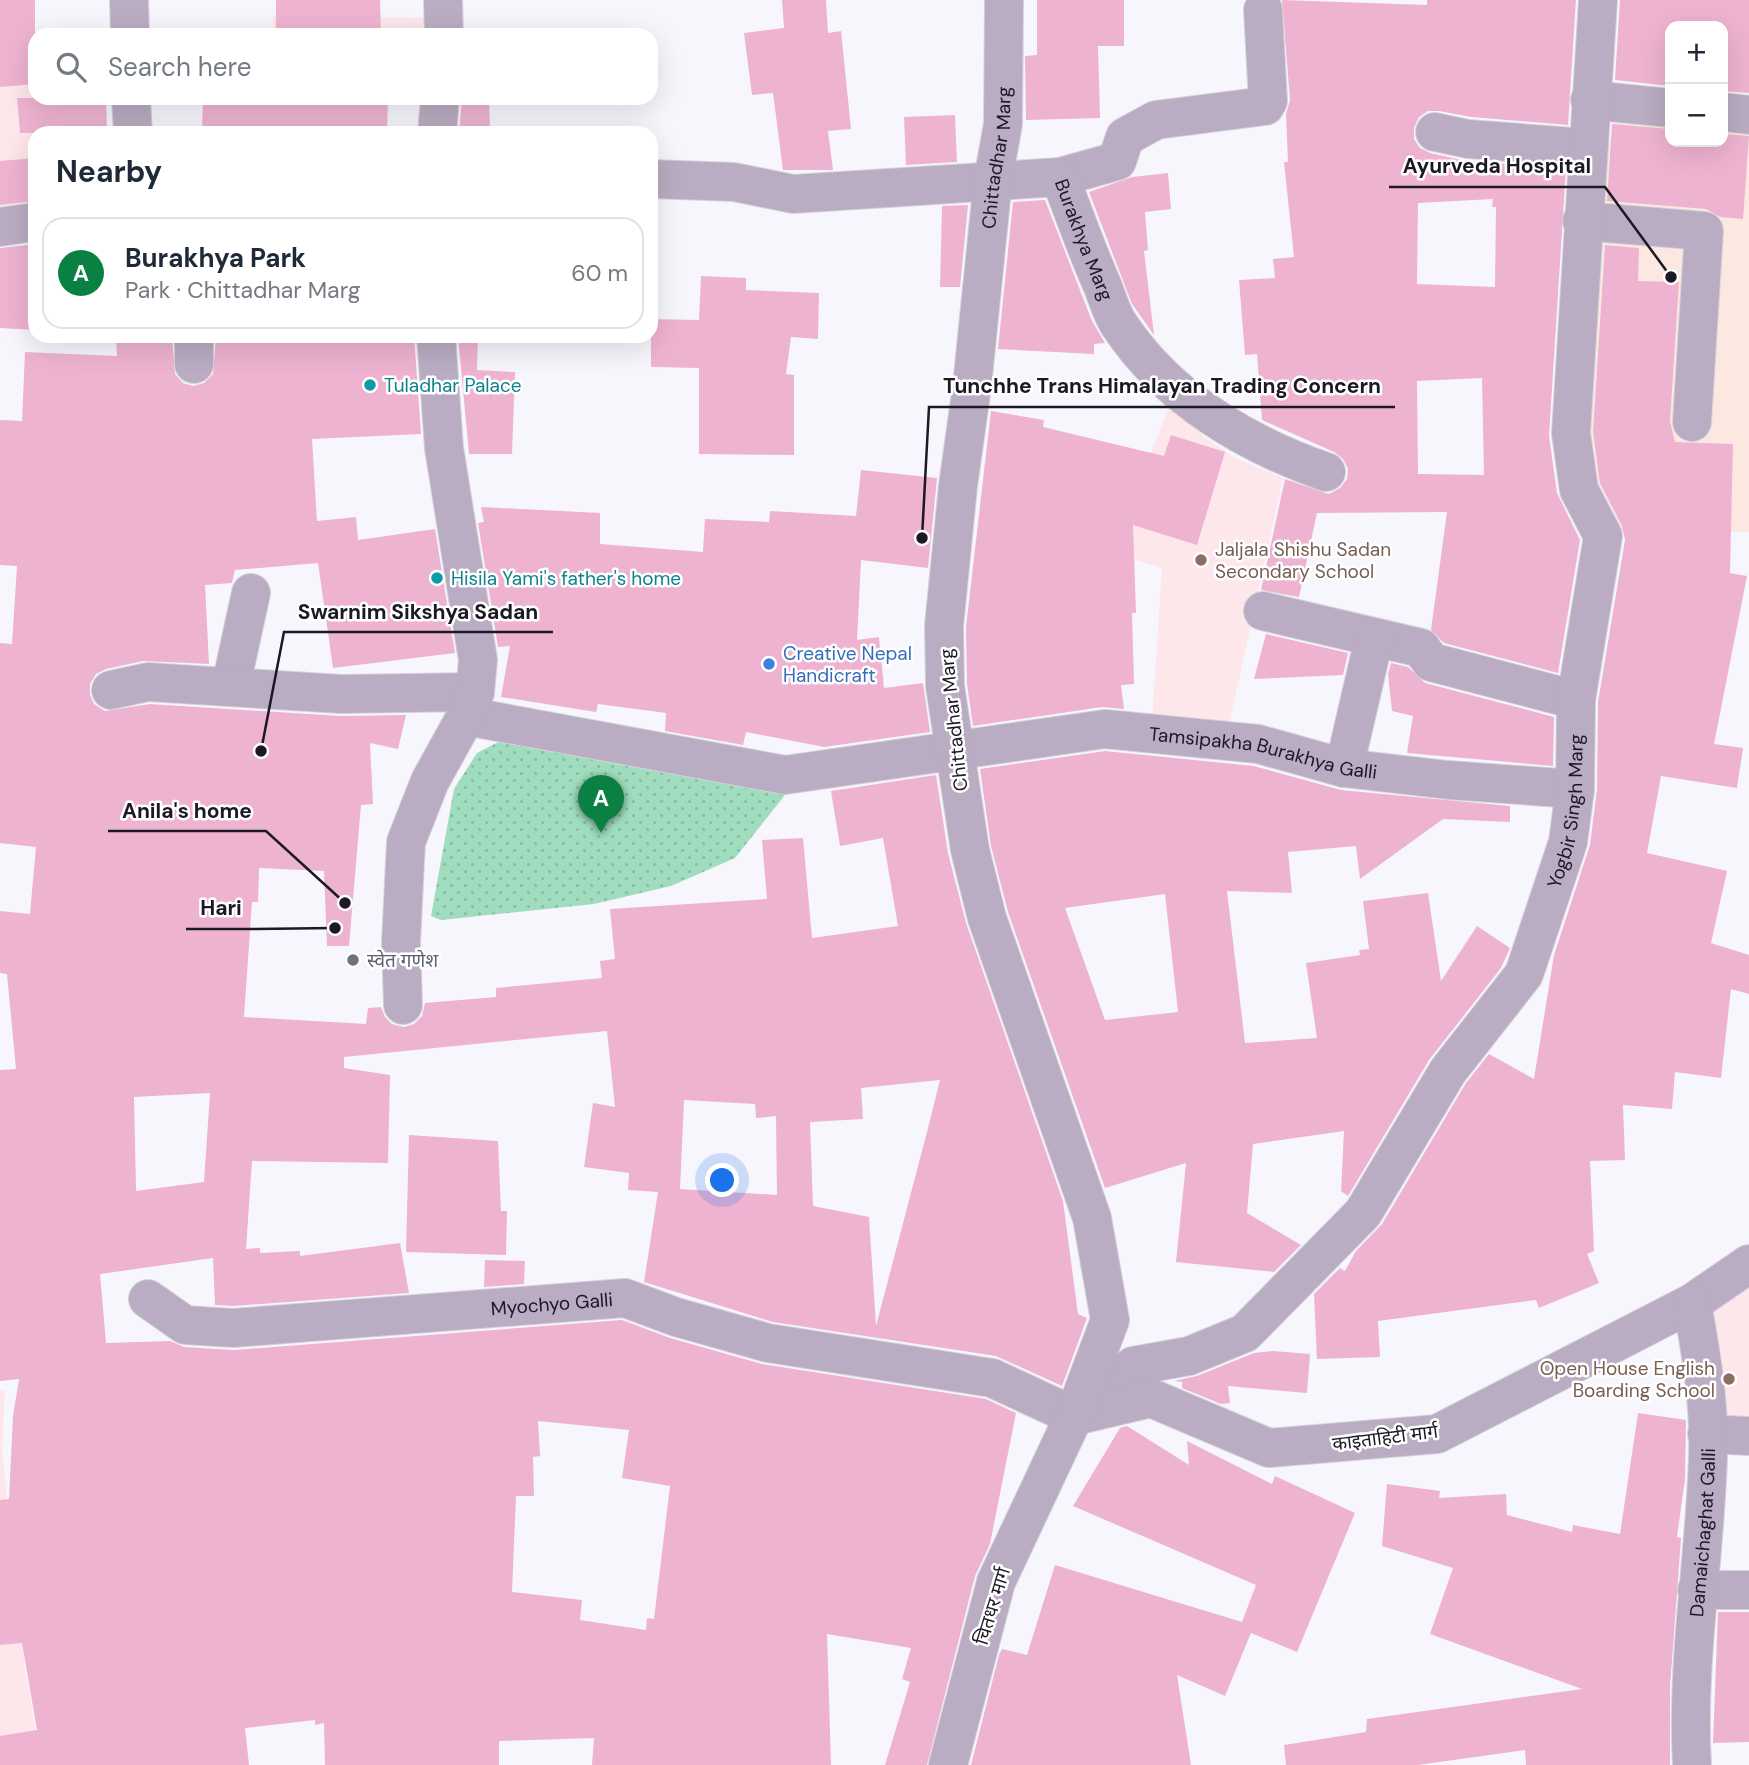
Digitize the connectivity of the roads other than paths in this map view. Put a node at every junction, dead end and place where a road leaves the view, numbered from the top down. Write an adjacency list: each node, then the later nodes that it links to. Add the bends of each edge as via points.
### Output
1 (129, 0): 6 (street)
2 (443, 0): 7 (street)
3 (1004, 0): 20 (street, Chittadhar Marg, via 1003,124)
4 (1598, 0): 8 (street, Yogbir Singh Marg)
5 (1263, 10): 18 (street, via 1265,106 1156,120 1125,136 1117,161)
6 (130, 28)
7 (444, 28)
8 (1590, 100): 11 (street); 17 (street, Yogbir Singh Marg)
9 (131, 105): 14 (street)
10 (439, 105): 15 (street)
11 (1665, 108)
12 (1728, 113): 13 (street)
13 (1749, 115)
14 (132, 126)
15 (438, 126)
16 (1435, 132): 17 (street, via 1468,139)
17 (1587, 148): 21 (street, Yogbir Singh Marg)
18 (1060, 177): 20 (street, Burakhya Marg); 26 (street, Burakhya Marg, via 1118,324 1143,356 1201,408 1239,433)
19 (658, 179): 20 (street, Burakhya Marg, via 734,182 793,194)
20 (993, 180): 34 (street, Chittadhar Marg, via 944,626 945,686)
21 (1582, 221): 25 (street, via 1704,231); 32 (street, Yogbir Singh Marg, via 1571,433 1579,490 1604,536)
22 (28, 223): 23 (street)
23 (0, 227)
24 (436, 343): 33 (street, via 444,448 478,660)
25 (1692, 422)
26 (1326, 472)
27 (251, 593): 30 (street)
28 (1263, 611): 29 (street)
29 (1374, 639): 32 (street, via 1420,648 1431,662); 35 (street)
30 (231, 685): 31 (street, Tamsipakha Burakhya Galli, via 148,682); 33 (street, Tamsipakha Burakhya Galli)
31 (111, 690)
32 (1576, 700): 36 (street, Yogbir Singh Marg)
33 (470, 704): 34 (street, Tamsipakha Burakhya Galli, via 785,775); 37 (street, via 430,781 406,842)
34 (954, 750): 35 (street, Tamsipakha Burakhya Galli, via 1105,729 1258,744); 41 (street, Chittadhar Marg, via 970,850 987,918 1092,1218 1110,1320)
35 (1344, 768): 36 (street, Tamsipakha Burakhya Galli)
36 (1575, 789): 41 (street, Yogbir Singh Marg, via 1569,842 1524,974 1447,1072 1363,1213 1245,1333 1189,1356 1133,1366)
37 (403, 1005)
38 (1749, 1264): 40 (street, काइताहिटी मार्ग)
39 (148, 1298): 41 (street, Myochyo Galli, via 185,1325 233,1328 625,1298 768,1343 992,1378)
40 (1692, 1303): 41 (street, काइताहिटी मार्ग, via 1437,1434 1269,1448 1151,1398); 42 (street, Damaichaghat Galli)
41 (1074, 1416): 46 (street, चितधर मार्ग, via 996,1582)
42 (1707, 1434): 43 (street); 44 (street, Damaichaghat Galli)
43 (1749, 1436)
44 (1697, 1590): 45 (street); 47 (street, Damaichaghat Galli)
45 (1749, 1590)
46 (948, 1765)
47 (1692, 1765)

